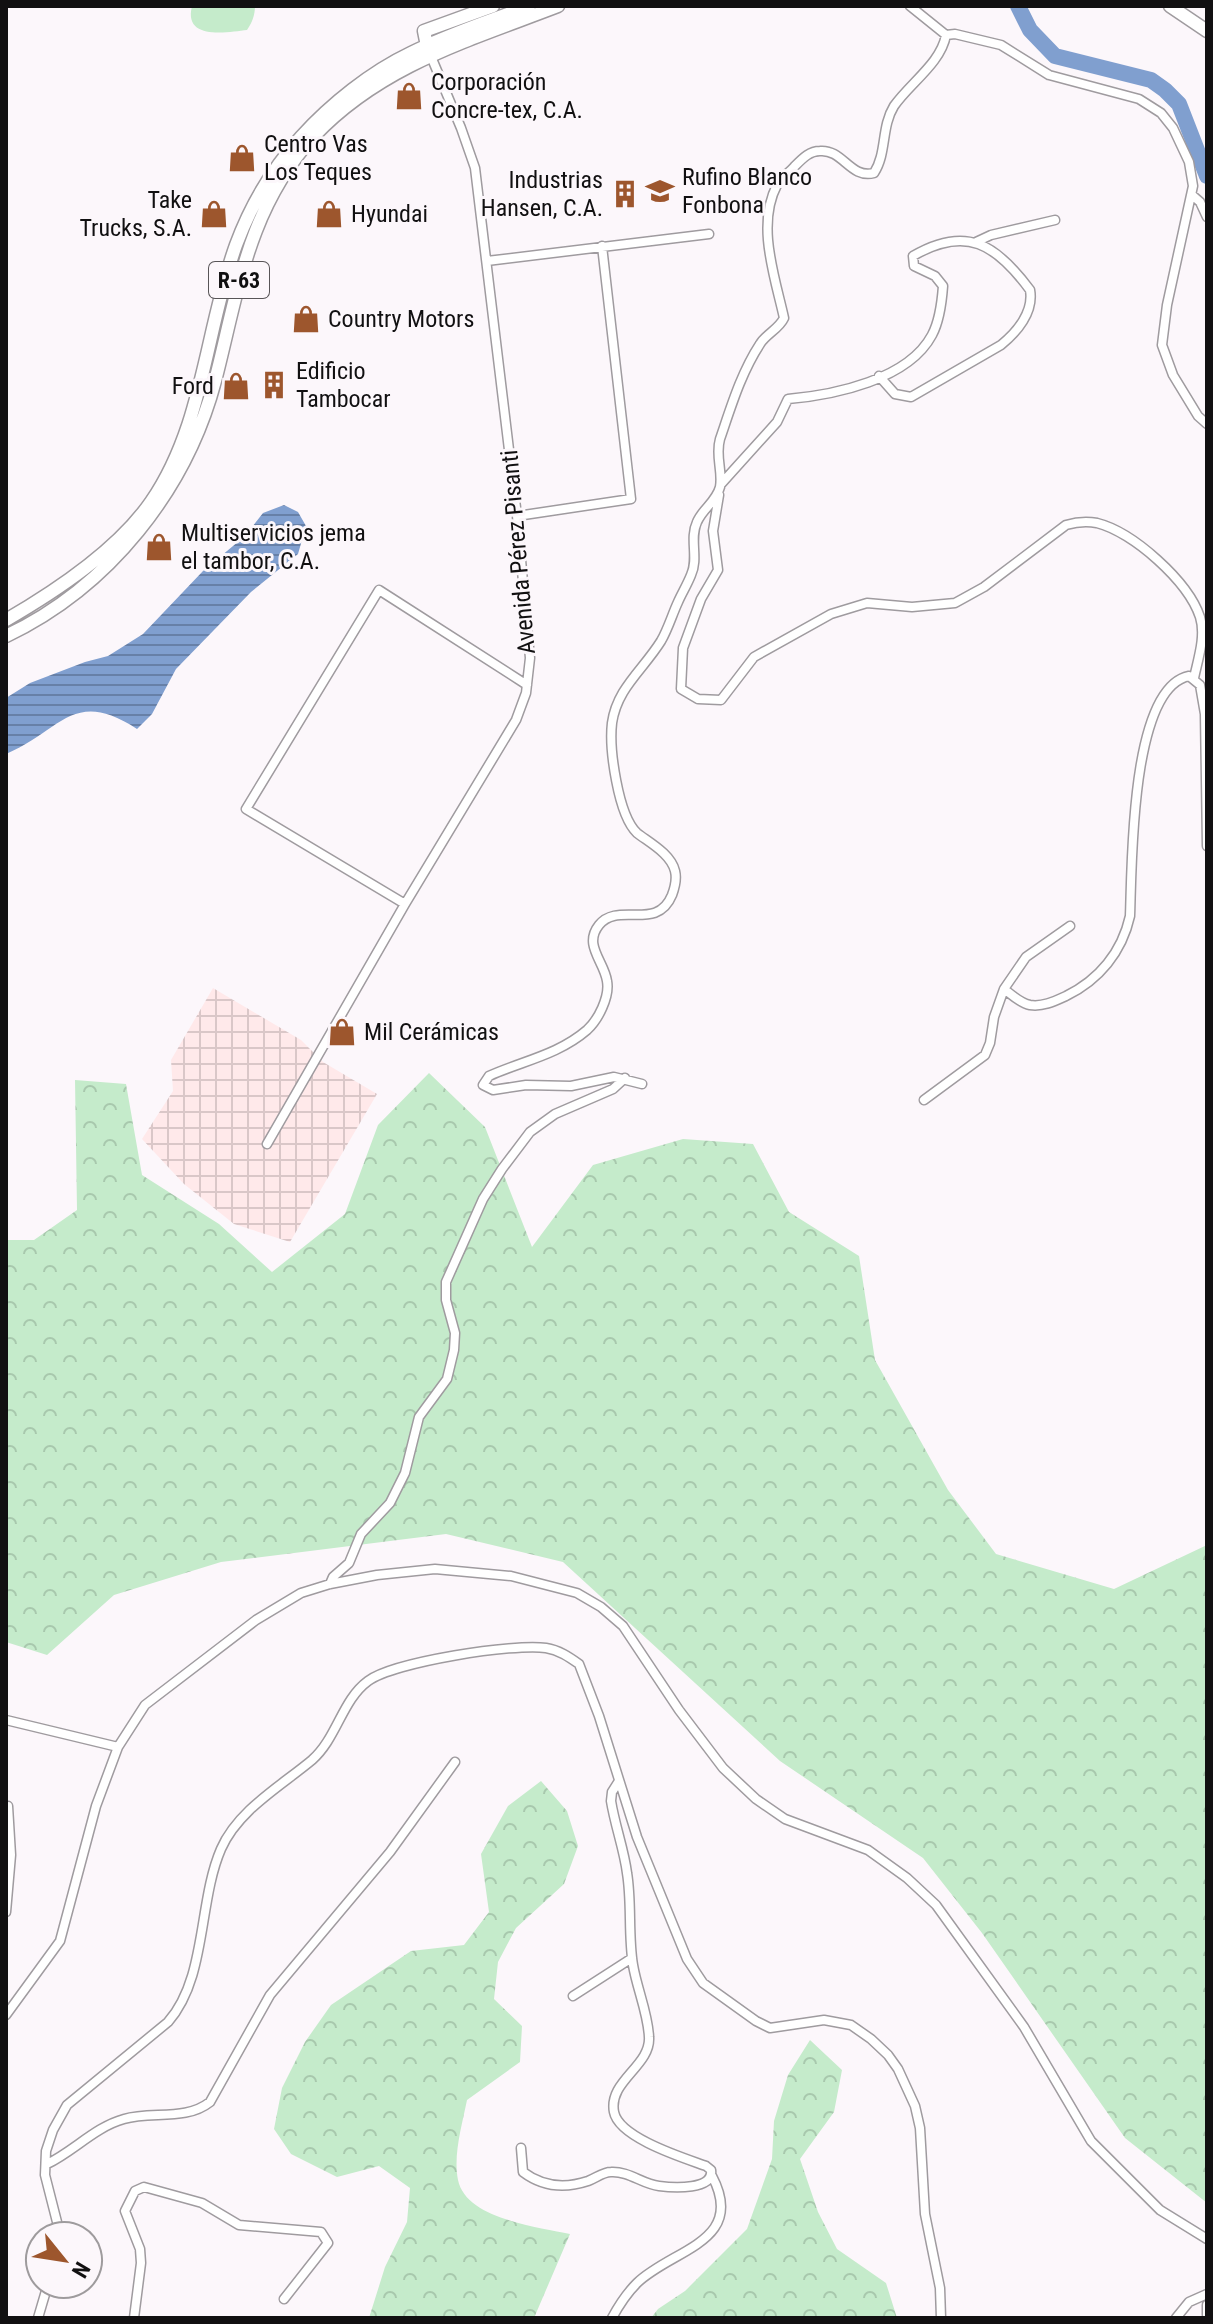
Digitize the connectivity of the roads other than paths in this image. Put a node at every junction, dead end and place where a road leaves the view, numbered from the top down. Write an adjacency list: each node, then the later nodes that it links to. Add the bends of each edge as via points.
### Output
1 (493, 6): 8 (main road, via 424,31)
2 (529, 6): 8 (main road, R-63)
3 (558, 6): 8 (main road, R-63)
4 (910, 6): 7 (street)
5 (1170, 6): 6 (main road)
6 (1207, 31)
7 (946, 35): 9 (street, via 1001,45 1049,75 1149,104 1181,142 1192,175); 19 (street, via 945,44 893,108 874,173 855,171 833,154 817,150 776,186 767,254 784,318 745,370 718,449)
8 (429, 51): 15 (street, Avenida Pérez Pisanti, via 475,168); 18 (main road, R-63, via 351,103 314,136 281,181 248,247 215,382)
9 (1192, 195): 10 (street); 17 (street, via 1162,345 1173,375)
10 (1207, 217)
11 (1055, 220): 13 (street)
12 (709, 234): 14 (street)
13 (976, 242): 16 (street, via 948,241 913,256 914,266 943,286 937,323 909,361); 16 (street, via 1010,266 1030,290 1030,308 1013,335 911,397 895,394)
14 (602, 246): 15 (street); 20 (street, via 631,499)
15 (487, 261): 20 (street, Avenida Pérez Pisanti)
16 (879, 376): 19 (street, via 825,396 788,399 777,422)
17 (1207, 424)
18 (183, 453): 21 (main road, R-63, via 149,505 119,538 47,596); 22 (main road, R-63, via 171,486 120,552 54,610)
19 (720, 487): 23 (street, via 713,531 718,570 701,599 681,662 681,689 698,699 721,700 754,657 831,614 867,603 955,603 1066,525 1082,522 1128,538 1152,555 1185,592 1202,628); 29 (street, via 696,525 695,565 664,637 620,694 612,724 613,763 625,816 673,865 673,890 658,911 615,915 599,925 592,942 607,987 592,1025 549,1054 489,1076 483,1085 493,1090)
20 (517, 516): 24 (street, Avenida Pérez Pisanti, via 530,658)
21 (6, 620)
22 (6, 636)
23 (1194, 678): 25 (street, via 1205,714); 28 (street, via 1182,678 1168,688 1143,748 1130,916 1111,960 1092,981 1049,1003 1030,1005)
24 (527, 685): 26 (street, Avenida Pérez Pisanti, via 516,720); 26 (street, via 379,590 246,809)
25 (1207, 846)
26 (405, 904): 32 (street, Avenida Pérez Pisanti)
27 (1070, 926): 28 (street, via 1026,957)
28 (1004, 989): 31 (street, via 985,1055)
29 (625, 1078): 30 (street); 33 (street, via 530,1132 483,1199 446,1282 455,1333 447,1379 419,1417 405,1473 390,1503 361,1534 349,1563)
30 (642, 1084)
31 (924, 1100)
32 (267, 1144)
33 (330, 1584): 35 (street, via 301,1593 256,1620 157,1695); 47 (street, via 435,1569 511,1576 577,1593 601,1607 623,1626 723,1768 756,1799 785,1819 868,1850 936,1905 1024,2027 1091,2141 1160,2210)
34 (6, 1720): 35 (street)
35 (118, 1747): 42 (street, via 60,1941)
36 (455, 1762): 44 (street, via 390,1852 270,1995 210,2102 192,2112 109,2123)
37 (619, 1781): 40 (street, via 611,1801 627,1874); 44 (street, via 585,1677 579,1664 564,1654 514,1648 422,1662 367,1681 351,1699 329,1742 231,1832 221,1850 180,2008 67,2105 53,2130); 54 (street, via 665,1907 703,1983 770,2028 824,2020 851,2025 898,2069 920,2128 925,2214)
38 (8, 1806): 39 (street)
39 (6, 1912)
40 (632, 1958): 41 (street); 45 (street, via 650,2039 619,2088 614,2114 623,2128 706,2166)
41 (573, 1996)
42 (6, 2015)
43 (521, 2148): 45 (street, via 523,2172 543,2184 565,2187 607,2172 658,2186 701,2185)
44 (47, 2164): 46 (street)
45 (712, 2176): 53 (street, via 723,2206 712,2231 639,2281)
46 (56, 2220)
47 (1207, 2239)
48 (1207, 2294): 55 (street, via 1189,2302)
49 (284, 2299): 52 (street, via 328,2243 325,2235 239,2225 202,2203 144,2187 135,2191 125,2211 140,2249)
50 (1207, 2305): 51 (street)
51 (1207, 2315)
52 (134, 2318)
53 (612, 2318)
54 (941, 2318)
55 (1176, 2318)

